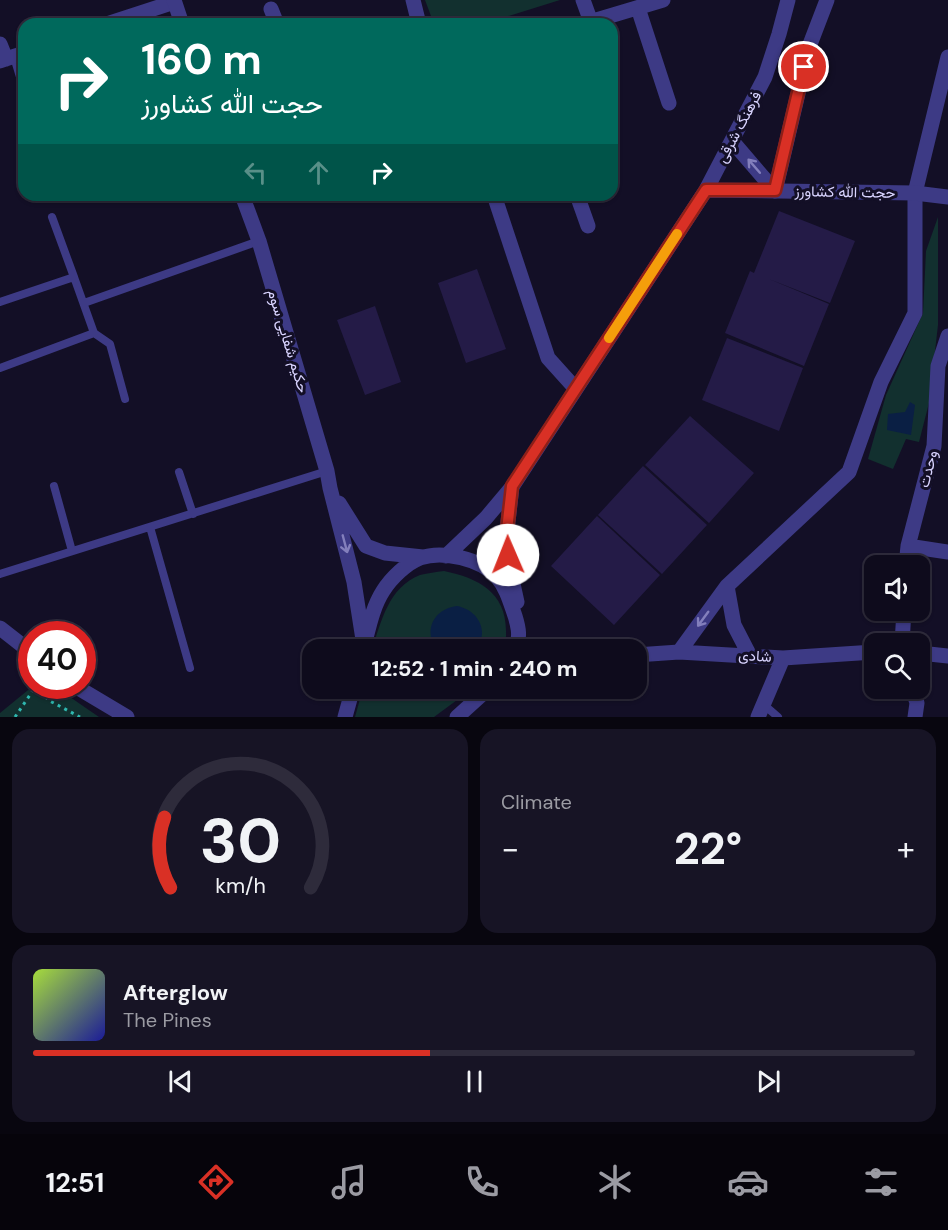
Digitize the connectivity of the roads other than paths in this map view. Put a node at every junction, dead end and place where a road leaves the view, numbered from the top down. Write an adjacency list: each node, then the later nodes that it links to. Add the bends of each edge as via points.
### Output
1 (413, 0): 12 (street)
2 (584, 0): 13 (street)
3 (663, 0): 7 (street)
4 (788, 0): 20 (street, فرهنگ شرقی, via 765,77)
5 (827, 0): 22 (street, via 809,47)
6 (174, 1): 9 (street); 10 (street)
7 (638, 8): 14 (street); 19 (street)
8 (271, 9): 11 (street)
9 (124, 18)
10 (180, 18)
11 (275, 18)
12 (418, 18)
13 (586, 18)
14 (604, 18)
15 (0, 44): 17 (street)
16 (948, 57): 23 (street)
17 (11, 58): 18 (lane)
18 (18, 75)
19 (669, 103)
20 (732, 141): 21 (street, فرهنگ شرقی); 22 (street, one-way to 20)
21 (706, 190): 22 (street, حجت الله کشاورز); 37 (street, فرهنگ شرقی)
22 (775, 190): 23 (street, حجت الله کشاورز)
23 (915, 194): 24 (street, حجت الله کشاورز); 54 (street, via 915,313 881,382 849,472)
24 (948, 197)
25 (244, 201): 30 (street, حکیم شفایی سوم)
26 (496, 201): 37 (street, via 548,358)
27 (579, 201): 29 (street)
28 (52, 217): 31 (lane)
29 (588, 226)
30 (259, 241): 33 (lane); 40 (street, حکیم شفایی سوم)
31 (74, 277): 32 (lane); 33 (lane)
32 (0, 302)
33 (84, 303): 34 (lane)
34 (94, 333): 36 (lane); 38 (lane, via 110,344)
35 (948, 336): 39 (street, وحدت, via 938,366)
36 (0, 368)
37 (575, 388): 43 (street, فرهنگ شرقی)
38 (125, 399)
39 (941, 447): 47 (street, وحدت)
40 (327, 471): 44 (street, حکیم شفایی سوم); 45 (lane)
41 (179, 472): 45 (lane)
42 (54, 486): 48 (lane)
43 (512, 486): 51 (street, فرهنگ شرقی, via 486,518); 55 (street, فرهنگ شرقی, via 506,539)
44 (330, 488): 52 (street, via 366,546 385,553); 57 (street, حکیم شفایی سوم, one-way to 57, via 354,582)
45 (193, 514): 46 (lane)
46 (150, 527): 48 (lane); 68 (lane)
47 (908, 546): 49 (street); 50 (street, وحدت)
48 (72, 551): 53 (lane)
49 (948, 552)
50 (907, 555)
51 (446, 556): 52 (street); 55 (street, via 481,563 497,577)
52 (423, 557): 58 (street, via 395,576 383,591)
53 (0, 574)
54 (727, 586): 61 (street, one-way to 61); 65 (street, via 734,625)
55 (519, 627): 59 (street)
56 (0, 628): 60 (street)
57 (363, 639)
58 (366, 639)
59 (519, 639)
60 (18, 642)
61 (679, 652): 63 (street, شادی); 65 (street, شادی)
62 (864, 653): 67 (street, شادی)
63 (647, 654)
64 (930, 654): 66 (street)
65 (750, 656): 67 (street, شادی)
66 (948, 656)
67 (783, 658): 73 (street)
68 (190, 668)
69 (96, 699): 74 (street)
70 (349, 699): 75 (street)
71 (477, 699): 76 (street)
72 (916, 699): 78 (street)
73 (760, 710): 77 (lane)
74 (126, 717)
75 (345, 717)
76 (457, 717)
77 (778, 717)
78 (915, 717)

